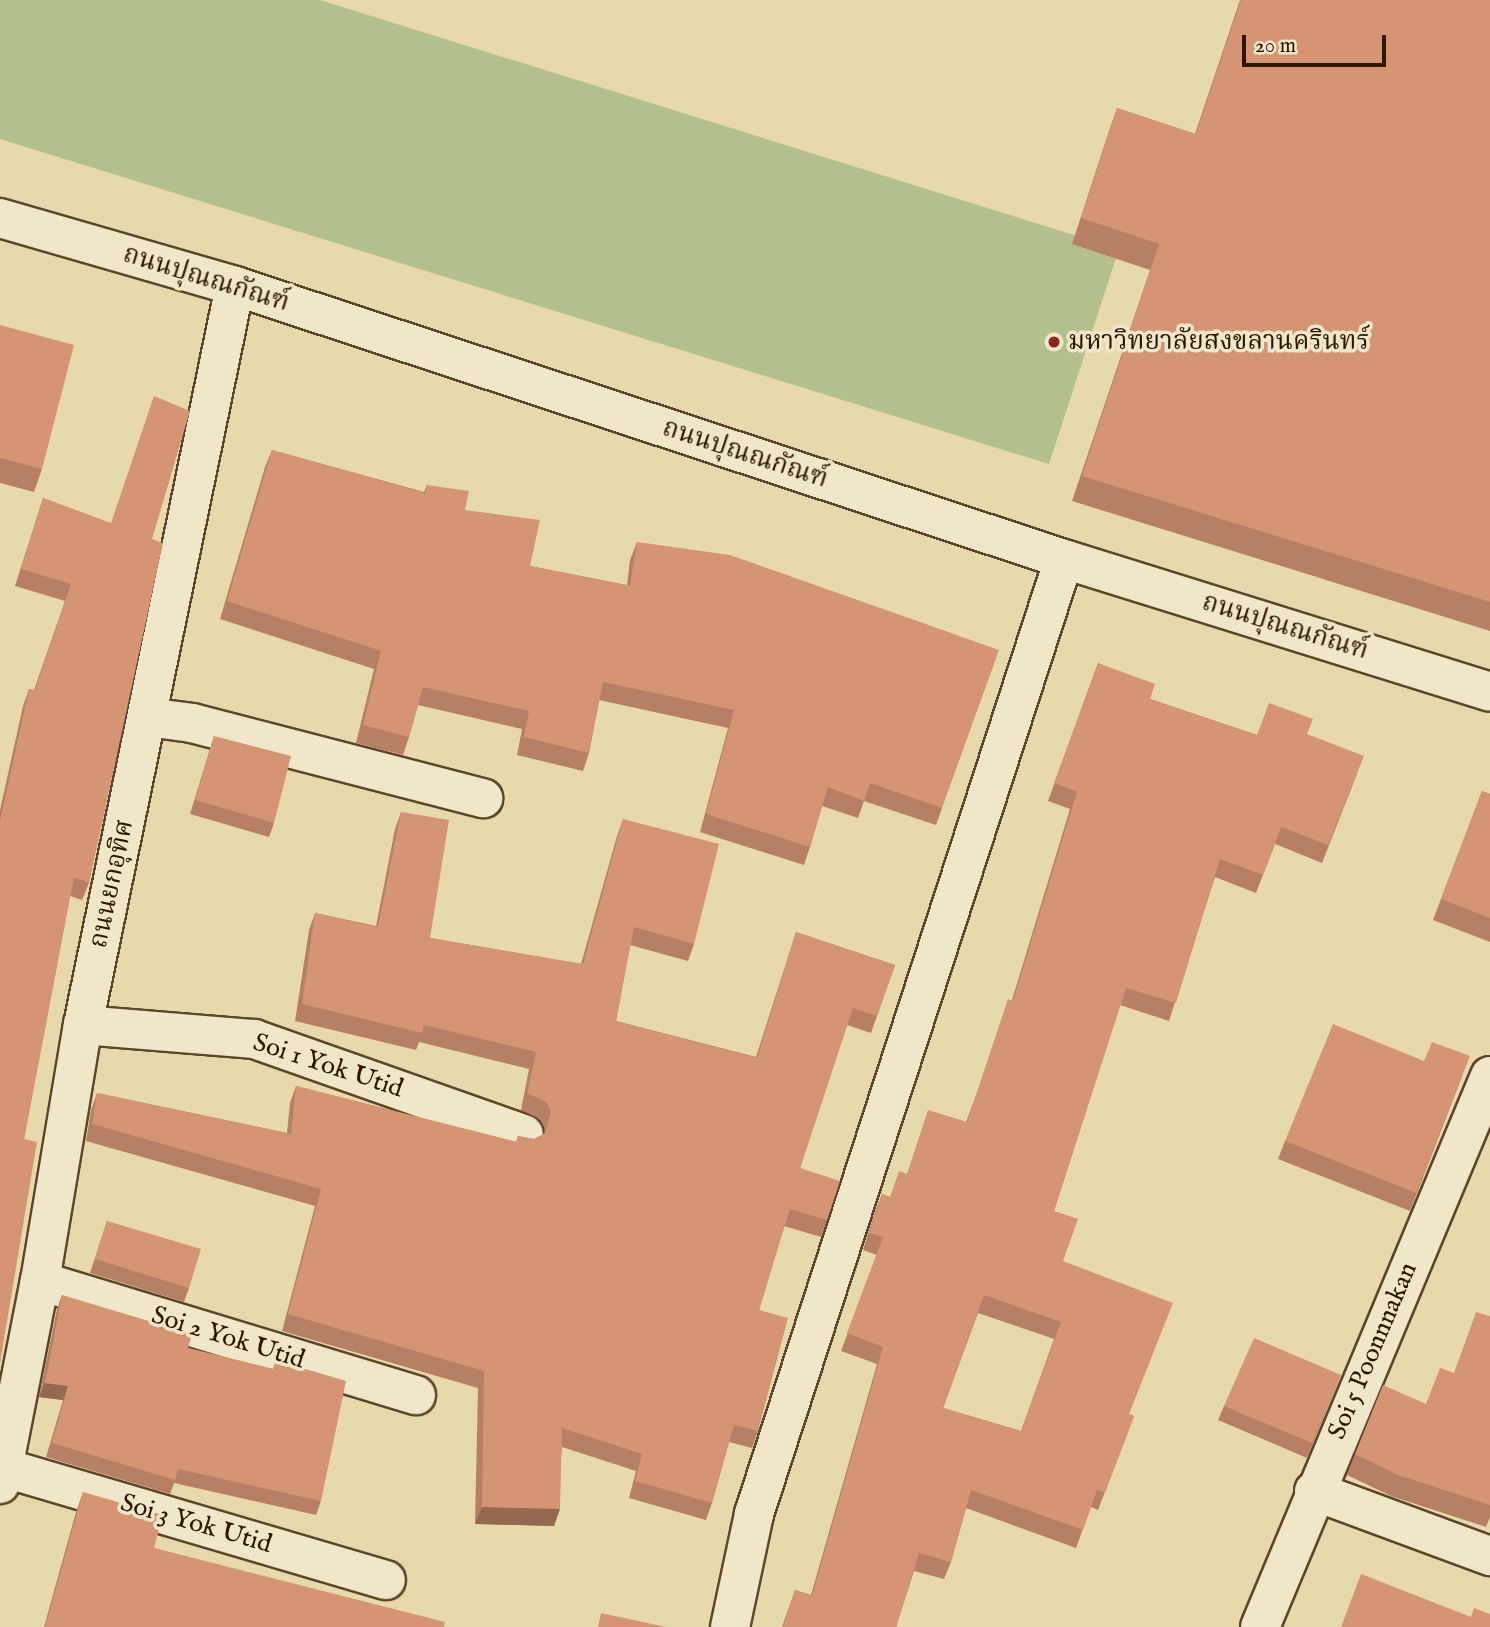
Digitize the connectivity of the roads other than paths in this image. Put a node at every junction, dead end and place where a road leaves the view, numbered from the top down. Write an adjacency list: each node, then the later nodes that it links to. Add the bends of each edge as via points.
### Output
1 (0, 218): 2 (street, ถนนปุณณกัณฑ์)
2 (235, 286): 3 (street, ถนนปุณณกัณฑ์); 5 (street, ถนนยกอุทิศ)
3 (1064, 559): 4 (street, ถนนปุณณกัณฑ์); 16 (street, via 754,1514)
4 (1490, 692)
5 (147, 717): 6 (street, via 192,723); 7 (street, ถนนยกอุทิศ)
6 (483, 798)
7 (83, 1024): 9 (street, Soi 1 Yok Utid, via 254,1039); 10 (street, ถนนยกอุทิศ)
8 (1490, 1076): 13 (street, Soi 5 Poonnnakan)
9 (524, 1133)
10 (40, 1280): 11 (street, Soi 2 Yok Utid); 12 (street, ถนนยกอุทิศ)
11 (416, 1395)
12 (2, 1476): 15 (street, Soi 3 Yok Utid)
13 (1314, 1491): 14 (street); 17 (street, Soi 5 Poonnnakan)
14 (1490, 1556)
15 (386, 1580)
16 (730, 1627)
17 (1260, 1627)

